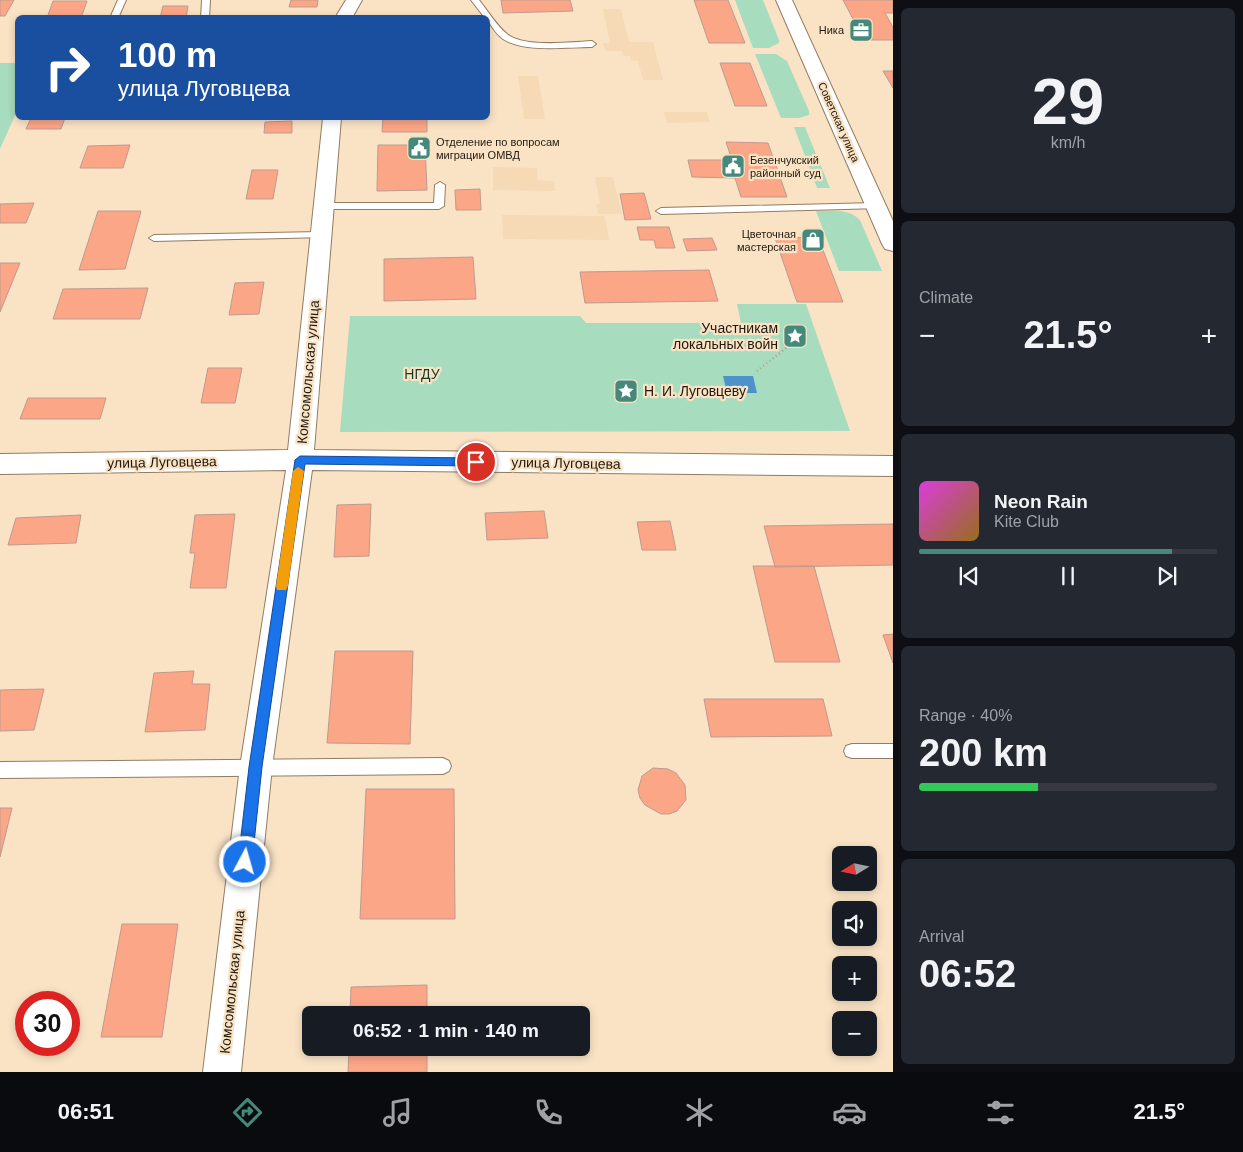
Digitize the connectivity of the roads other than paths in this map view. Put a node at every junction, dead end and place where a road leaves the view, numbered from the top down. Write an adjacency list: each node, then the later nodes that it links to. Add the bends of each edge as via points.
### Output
1 (122, 0): 6 (lane)
2 (206, 0): 7 (lane)
3 (354, 0): 8 (street)
4 (475, 0): 9 (lane)
5 (784, 0): 16 (street, Советская улица)
6 (115, 15)
7 (206, 15)
8 (345, 15)
9 (487, 15)
10 (490, 19): 11 (lane, via 509,40)
11 (592, 44)
12 (332, 120): 14 (street, Комсомольская улица)
13 (440, 185): 14 (lane, via 439,206)
14 (324, 206): 17 (street, Комсомольская улица)
15 (661, 211): 16 (lane)
16 (883, 212): 19 (street, Советская улица)
17 (321, 235): 18 (lane); 20 (street, Комсомольская улица)
18 (154, 238)
19 (893, 244)
20 (300, 460): 21 (street, улица Луговцева); 22 (street, улица Луговцева); 26 (street, Комсомольская улица)
21 (0, 464)
22 (893, 466)
23 (852, 751): 24 (lane)
24 (893, 751)
25 (443, 766): 26 (lane)
26 (256, 767): 27 (lane); 28 (street, Комсомольская улица)
27 (0, 770)
28 (222, 1072)

